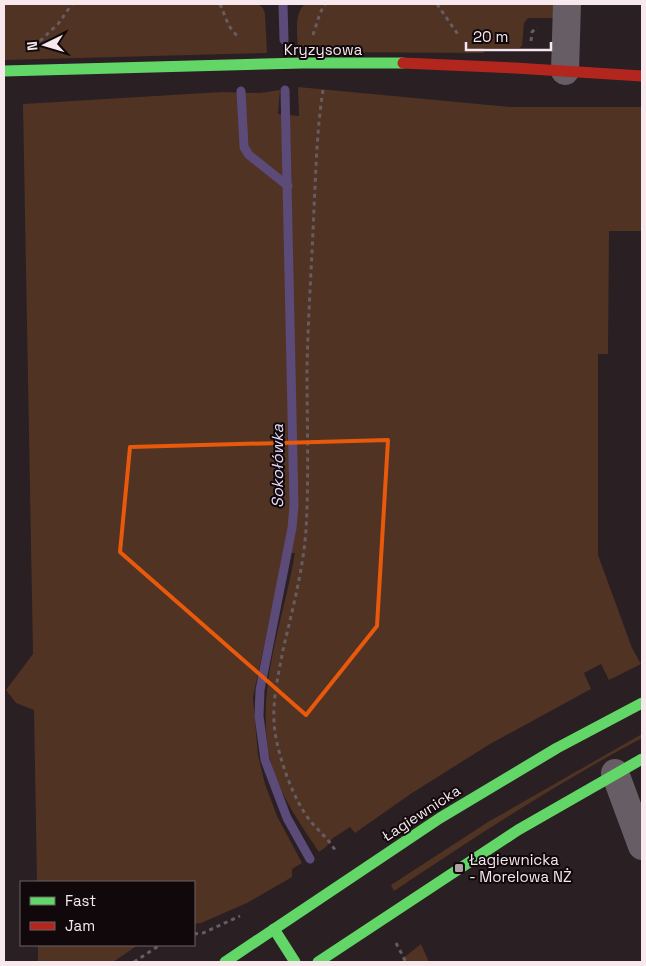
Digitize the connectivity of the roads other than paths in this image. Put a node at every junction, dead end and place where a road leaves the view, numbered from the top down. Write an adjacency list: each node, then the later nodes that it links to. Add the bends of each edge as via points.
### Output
1 (567, 4): 3 (street)
2 (4, 71): 3 (main road, Kryzysowa, via 303,63)
3 (565, 71): 4 (main road, Kryzysowa)
4 (642, 76)
5 (642, 703): 9 (main road, Łagiewnicka, via 496,783)
6 (642, 759): 7 (main road)
7 (615, 773): 8 (street); 12 (main road, via 518,830)
8 (642, 846)
9 (274, 929): 10 (main road, Łagiewnicka); 11 (main road)
10 (225, 962)
11 (295, 962)
12 (318, 962)

